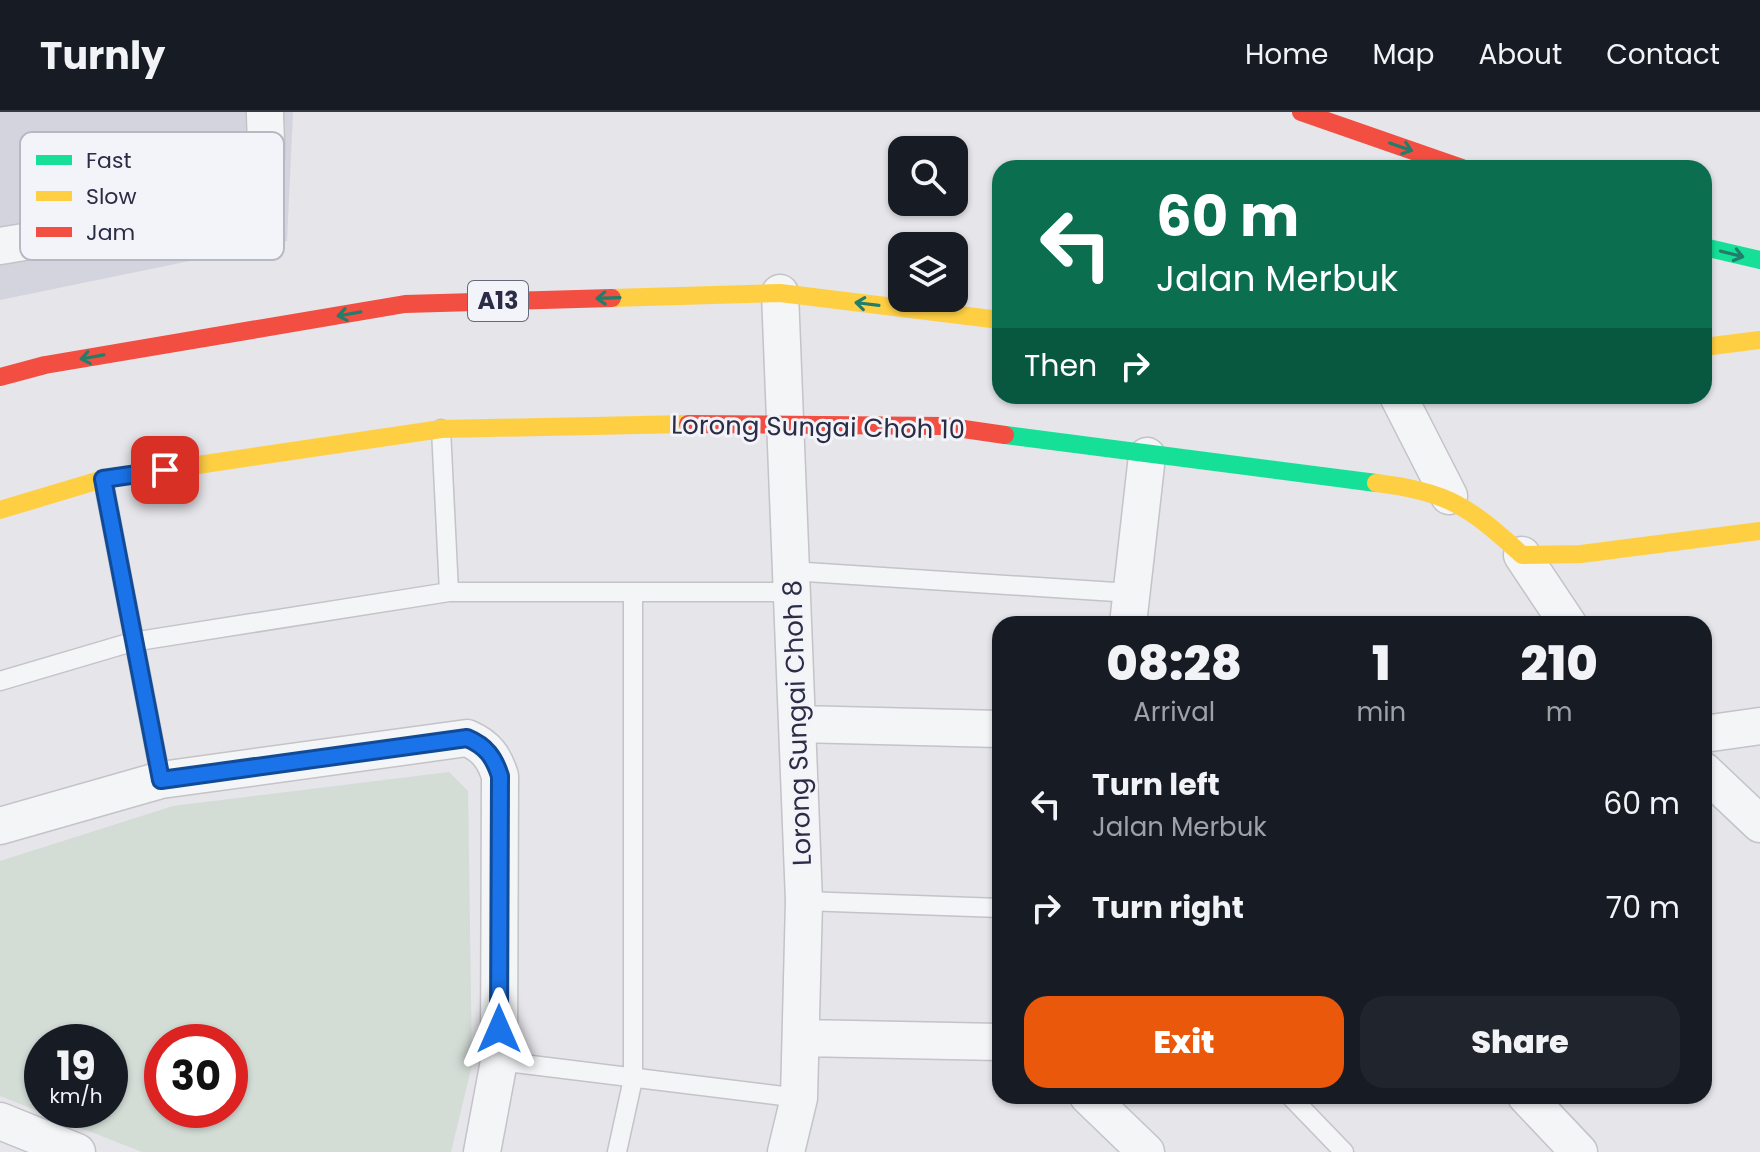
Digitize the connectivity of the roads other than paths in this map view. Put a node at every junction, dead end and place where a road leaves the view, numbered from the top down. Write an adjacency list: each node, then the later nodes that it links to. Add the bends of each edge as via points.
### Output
1 (1301, 112): 2 (street)
2 (1345, 127): 3 (street); 4 (street, one-way to 4)
3 (1381, 158)
4 (1439, 160)
5 (20, 243): 6 (street)
6 (0, 246)
7 (1712, 249): 8 (street, one-way to 8)
8 (1760, 260)
9 (780, 293): 10 (street, A13, one-way to 9); 13 (street, A13, one-way to 13, via 405,304); 15 (street, Lorong Sungai Choh 8)
10 (992, 319)
11 (1760, 340): 12 (street)
12 (1712, 346)
13 (0, 377)
14 (1402, 404): 19 (street)
15 (785, 423): 16 (street, Lorong Sungai Choh 10); 17 (street, Lorong Sungai Choh 10, via 943,426); 23 (street, Lorong Sungai Choh 8)
16 (441, 429): 18 (street, Lorong Sungai Choh 10); 24 (lane)
17 (1147, 456): 19 (street, Lorong Sungai Choh 10, via 1422,488); 26 (street)
18 (103, 479): 20 (street, Lorong Sungai Choh 10); 28 (lane)
19 (1449, 496): 22 (street, Lorong Sungai Choh 10, via 1478,513)
20 (0, 510)
21 (1760, 531): 22 (street, via 1581,554)
22 (1522, 555): 27 (street)
23 (791, 582): 25 (lane); 26 (lane); 30 (street, Lorong Sungai Choh 8)
24 (449, 592): 25 (lane); 28 (lane)
25 (633, 592): 43 (lane)
26 (1130, 608)
27 (1563, 616)
28 (132, 642): 29 (lane); 35 (lane)
29 (0, 681)
30 (798, 724): 32 (street); 38 (street, Lorong Sungai Choh 8)
31 (1760, 726): 33 (street)
32 (992, 729)
33 (1712, 733)
34 (1712, 779): 36 (street)
35 (161, 780): 37 (street); 42 (street, via 467,738 480,743 500,776)
36 (1760, 824)
37 (0, 826)
38 (804, 901): 39 (lane); 40 (street, Lorong Sungai Choh 8)
39 (992, 908)
40 (802, 1038): 41 (street); 44 (street, Lorong Sungai Choh 8)
41 (992, 1042)
42 (499, 1061): 43 (lane); 50 (street)
43 (633, 1079): 44 (lane); 51 (lane)
44 (799, 1098): 52 (street, Lorong Sungai Choh 8)
45 (1096, 1104): 53 (street)
46 (1298, 1104): 54 (lane)
47 (1534, 1104): 55 (street)
48 (0, 1121): 49 (street)
49 (77, 1152)
50 (482, 1152)
51 (617, 1152)
52 (786, 1152)
53 (1146, 1152)
54 (1344, 1152)
55 (1579, 1152)

